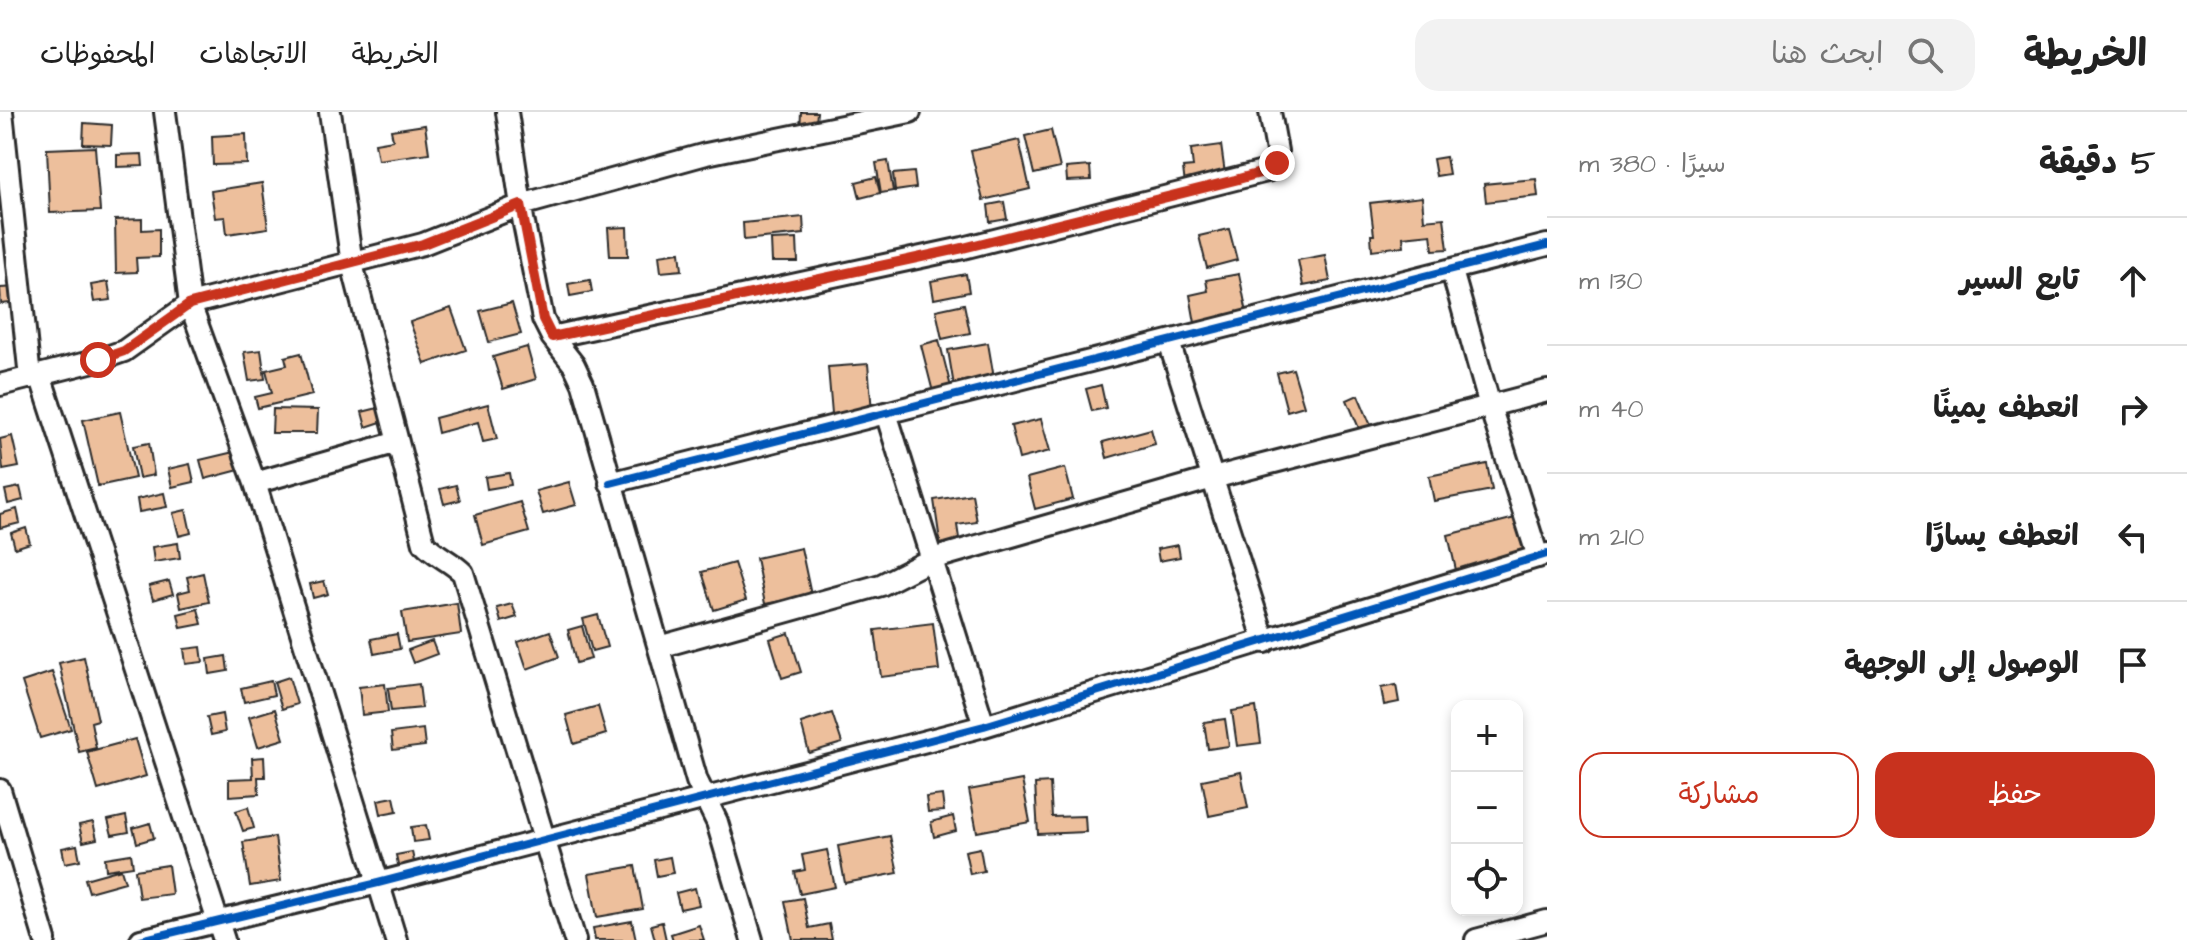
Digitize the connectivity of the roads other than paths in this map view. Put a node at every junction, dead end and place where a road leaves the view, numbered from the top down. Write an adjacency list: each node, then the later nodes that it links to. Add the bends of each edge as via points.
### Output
1 (2, 112): 14 (street)
2 (165, 112): 11 (street)
3 (330, 112): 9 (street)
4 (507, 112): 7 (street)
5 (910, 112): 7 (street, via 706,154)
6 (1270, 112): 12 (street, via 1277,163 1267,171 963,248)
7 (521, 205): 9 (street, via 423,244); 12 (street, via 543,319)
8 (1547, 245): 10 (street)
9 (352, 264): 11 (street); 19 (street)
10 (1452, 271): 13 (street); 17 (street)
11 (190, 304): 14 (street, via 124,351); 21 (street)
12 (552, 337): 22 (street, via 583,384)
13 (1169, 342): 18 (street); 20 (street)
14 (35, 376): 15 (street); 33 (street)
15 (0, 385)
16 (1547, 391): 17 (street)
17 (1490, 406): 20 (street); 23 (street)
18 (886, 413): 22 (street); 24 (street)
19 (398, 442): 21 (street); 30 (street, via 424,543 463,573)
20 (1213, 478): 24 (street); 25 (street)
21 (255, 483): 31 (street)
22 (610, 483): 26 (street)
23 (1542, 556): 25 (street)
24 (932, 559): 26 (street, via 881,585); 27 (street)
25 (1265, 642): 27 (street)
26 (659, 647): 29 (street)
27 (984, 726): 29 (street)
28 (0, 790): 35 (street)
29 (704, 799): 30 (street); 39 (street, via 717,822)
30 (545, 840): 31 (street); 38 (street)
31 (378, 883): 33 (street); 37 (street)
32 (1547, 921): 34 (street)
33 (221, 930): 36 (street)
34 (1506, 936): 40 (street)
35 (45, 940)
36 (141, 940)
37 (396, 940)
38 (575, 940)
39 (752, 940)
40 (1476, 940)

